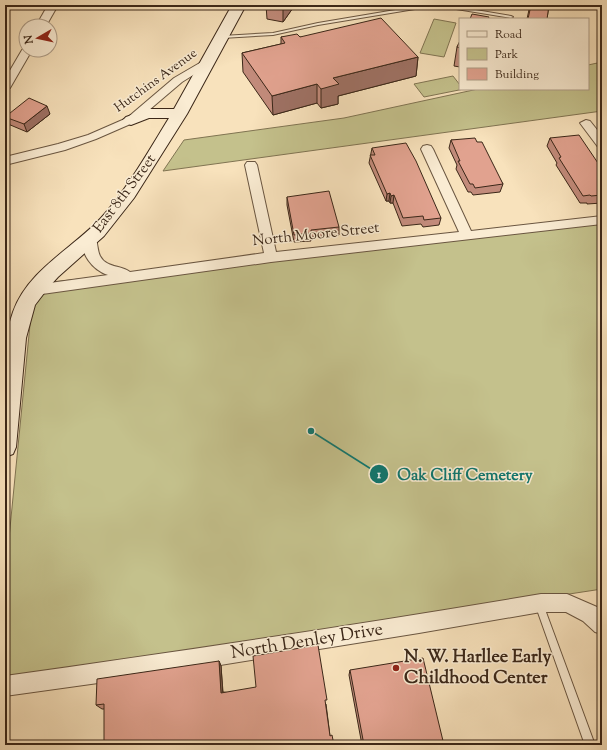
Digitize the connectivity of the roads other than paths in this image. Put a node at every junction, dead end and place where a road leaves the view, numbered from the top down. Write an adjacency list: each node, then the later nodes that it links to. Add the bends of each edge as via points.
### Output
1 (53, 5): 6 (street)
2 (239, 5): 7 (main road, East 8th Street)
3 (433, 5): 7 (lane, via 273,34)
4 (438, 5): 5 (lane)
5 (511, 17)
6 (46, 18)
7 (222, 37): 9 (main road, East 8th Street)
8 (22, 58): 10 (street)
9 (210, 60): 13 (street, Hutchins Avenue, via 178,80); 14 (main road, East 8th Street)
10 (19, 63): 11 (street); 12 (street)
11 (5, 65)
12 (5, 88)
13 (131, 120): 14 (main road); 18 (street, Hutchins Avenue, via 92,137)
14 (175, 121): 22 (main road, East 8th Street, via 123,201)
15 (586, 123): 16 (street)
16 (602, 144)
17 (427, 149): 21 (street)
18 (5, 161)
19 (252, 165): 23 (street)
20 (602, 220): 21 (street, North Moore Street)
21 (467, 236): 23 (street, North Moore Street)
22 (90, 240): 24 (street, via 91,252 96,262 109,272); 25 (main road, East 8th Street)
23 (271, 257): 24 (street, North Moore Street)
24 (136, 276): 25 (street, North Moore Street)
25 (35, 290): 26 (main road, East 8th Street, via 19,322)
26 (5, 447)
27 (538, 603): 28 (street, North Denley Drive, via 566,603 590,614); 29 (street, North Denley Drive, via 177,662); 30 (lane)
28 (602, 625)
29 (5, 686)
30 (590, 745)

